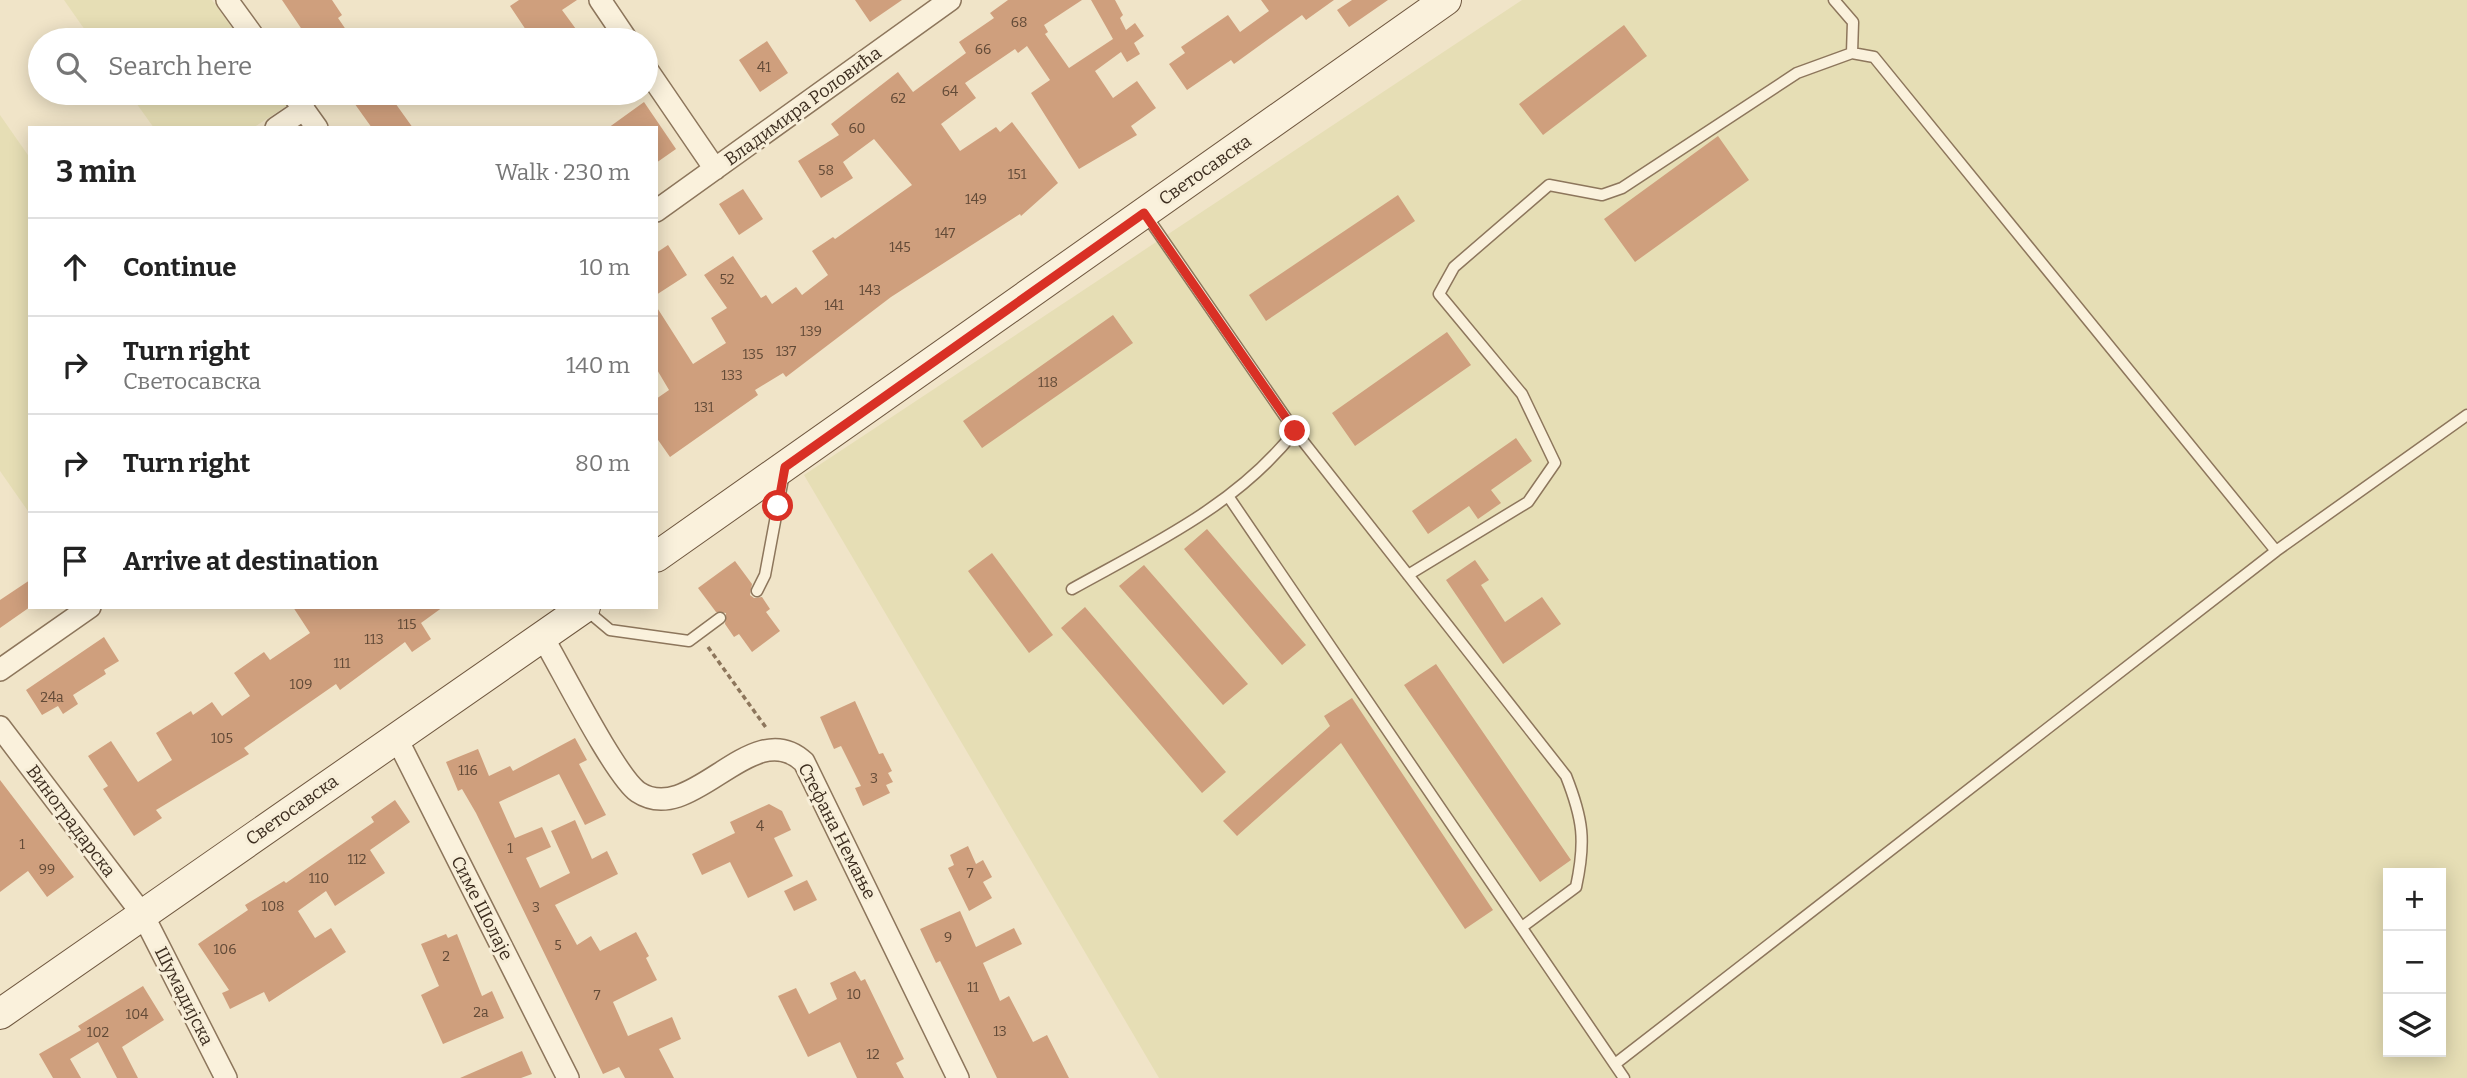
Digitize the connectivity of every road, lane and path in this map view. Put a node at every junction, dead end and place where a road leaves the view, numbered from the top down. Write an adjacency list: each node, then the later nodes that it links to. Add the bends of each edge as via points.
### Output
1 (227, 0): 6 (street)
2 (600, 0): 7 (street)
3 (950, 0): 14 (street, Владимира Роловића)
4 (1446, 0): 16 (main road, Светосавска)
5 (1834, 0): 8 (lane, via 1853,22)
6 (247, 28)
7 (619, 28)
8 (1852, 53): 21 (lane, via 1874,58); 23 (lane, via 1797,74 1622,188 1602,195 1549,184 1454,267 1439,294 1522,394 1555,463 1528,502)
9 (658, 86): 14 (street)
10 (295, 105): 12 (street)
11 (301, 105): 13 (street)
12 (278, 126)
13 (316, 126)
14 (715, 170): 15 (street, Владимира Роловића)
15 (658, 210)
16 (1144, 213): 18 (lane); 19 (main road, Светосавска)
17 (2467, 415): 21 (lane)
18 (1295, 431): 20 (lane, via 1270,463); 23 (lane)
19 (785, 467): 22 (main road, Светосавска); 25 (lane, via 765,575)
20 (1228, 496): 24 (lane, via 1198,519); 37 (lane)
21 (2276, 551): 39 (lane)
22 (658, 556)
23 (1408, 575): 37 (lane, via 1566,776 1580,812 1584,849 1576,887)
24 (1072, 589)
25 (757, 591)
26 (87, 609): 32 (street)
27 (582, 609): 31 (main road, Светосавска)
28 (585, 609): 30 (lane, via 610,630 689,641)
29 (720, 618): 30 (lane)
30 (699, 634): 35 (path)
31 (542, 636): 34 (main road, Светосавска); 35 (street, Стефана Немање, via 619,769 645,796 673,798 747,758)
32 (0, 670)
33 (0, 727): 36 (street, Виноградарска)
34 (396, 737): 36 (main road, Светосавска); 41 (street, Симе Шолаје)
35 (780, 748): 42 (street, Стефана Немање, via 797,755 810,770)
36 (143, 915): 38 (main road, Светосавска); 40 (street, Шумадијска)
37 (1522, 927): 39 (lane)
38 (0, 1014)
39 (1615, 1064): 43 (lane)
40 (226, 1078)
41 (568, 1078)
42 (958, 1078)
43 (1624, 1078)

